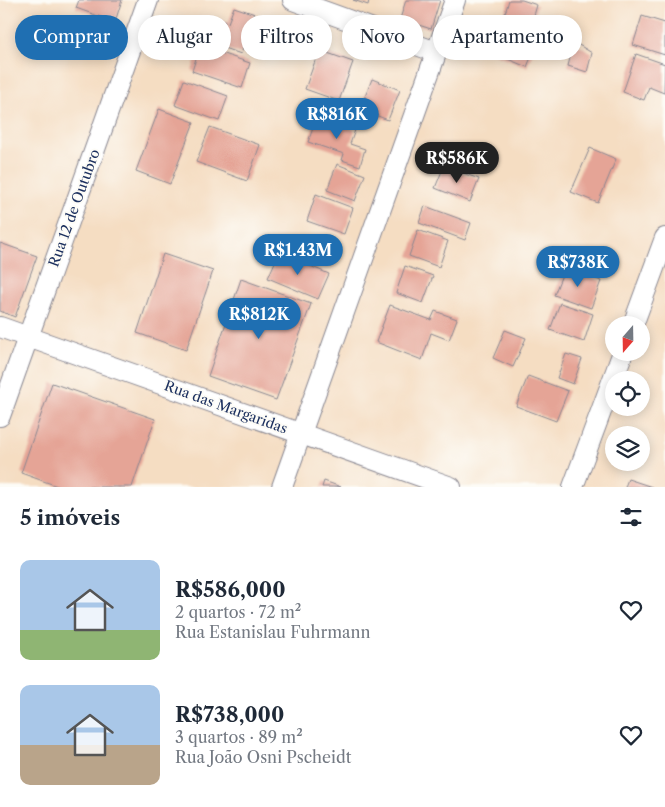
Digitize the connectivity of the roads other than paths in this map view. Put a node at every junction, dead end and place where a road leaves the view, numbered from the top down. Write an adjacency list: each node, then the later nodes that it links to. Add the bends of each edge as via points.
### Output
1 (148, 0): 10 (street, Rua 12 de Outubro)
2 (293, 0): 5 (street)
3 (455, 0): 4 (street)
4 (450, 15)
5 (433, 51)
6 (433, 60): 13 (street)
7 (665, 238): 8 (street)
8 (636, 316)
9 (0, 327): 10 (street, Rua das Margaridas)
10 (28, 337): 12 (street, Rua 12 de Outubro); 13 (street, Rua das Margaridas)
11 (620, 361): 16 (street)
12 (0, 416)
13 (301, 434): 14 (street); 15 (street, Rua das Margaridas)
14 (282, 487)
15 (451, 487)
16 (573, 487)

